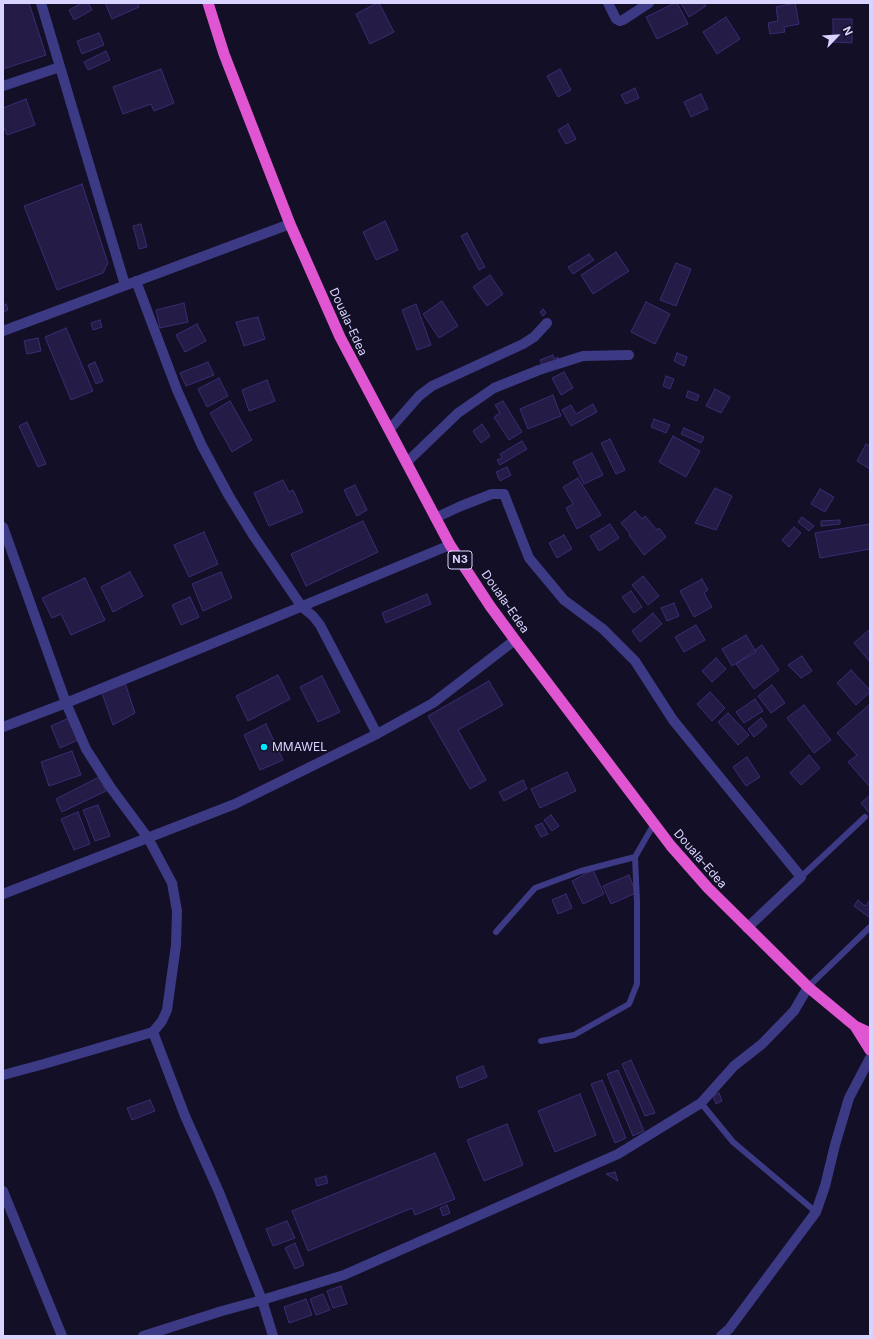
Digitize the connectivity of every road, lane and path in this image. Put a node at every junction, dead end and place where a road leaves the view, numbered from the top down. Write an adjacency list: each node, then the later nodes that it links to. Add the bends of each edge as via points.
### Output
1 (41, 3): 5 (street)
2 (208, 3): 7 (highway, Douala-Edea / N3, via 224,54)
3 (608, 3): 4 (street, via 616,19 620,21)
4 (648, 3)
5 (60, 67): 6 (street); 9 (street)
6 (3, 86)
7 (290, 224): 8 (street); 13 (highway, Douala-Edea / N3, via 340,337)
8 (136, 281): 9 (street); 18 (street, via 177,390 202,446 245,522)
9 (125, 286): 11 (street)
10 (547, 323): 13 (street, via 523,344 432,386 419,396)
11 (3, 331)
12 (629, 355): 14 (street, via 582,356 494,388 458,413)
13 (388, 430): 14 (highway, Douala-Edea / N3)
14 (406, 463): 15 (highway, Douala-Edea / N3)
15 (436, 518): 17 (highway, Douala-Edea / N3); 27 (street, via 492,494 504,494 529,558 564,600 603,629 635,661 673,720)
16 (3, 528): 20 (street)
17 (450, 545): 18 (street); 19 (highway, Douala-Edea / N3)
18 (302, 607): 20 (street); 22 (street, via 320,625)
19 (515, 640): 22 (street, via 433,703); 24 (highway, Douala-Edea / N3)
20 (66, 703): 21 (street); 25 (street, via 86,749)
21 (3, 727)
22 (377, 734): 25 (street, via 235,804)
23 (864, 817): 27 (lane)
24 (654, 824): 26 (lane); 30 (highway, Douala-Edea / N3, via 708,888)
25 (148, 838): 28 (street); 34 (street, via 172,883 177,911 176,946 167,1010)
26 (635, 857): 31 (lane, via 582,871 535,888); 36 (lane, via 637,984 628,1004 574,1035)
27 (801, 877): 30 (street)
28 (3, 894)
29 (870, 927): 32 (lane)
30 (747, 928): 32 (highway, Douala-Edea / N3)
31 (496, 932)
32 (808, 987): 33 (highway, Douala-Edea / N3); 40 (street, via 794,1011 762,1044 734,1066)
33 (855, 1026): 35 (highway, Douala-Edea / N3); 37 (highway, Douala-Edea / N3)
34 (153, 1032): 39 (street); 43 (street, via 185,1116 219,1192)
35 (870, 1033)
36 (541, 1041)
37 (870, 1050)
38 (870, 1058): 42 (street, via 849,1098)
39 (3, 1075)
40 (701, 1103): 42 (lane, via 733,1142); 43 (street, via 618,1154 344,1275)
41 (3, 1192): 44 (street)
42 (816, 1212): 47 (street, via 729,1329)
43 (262, 1300): 45 (street); 46 (street)
44 (62, 1336)
45 (143, 1336)
46 (274, 1336)
47 (721, 1336)

